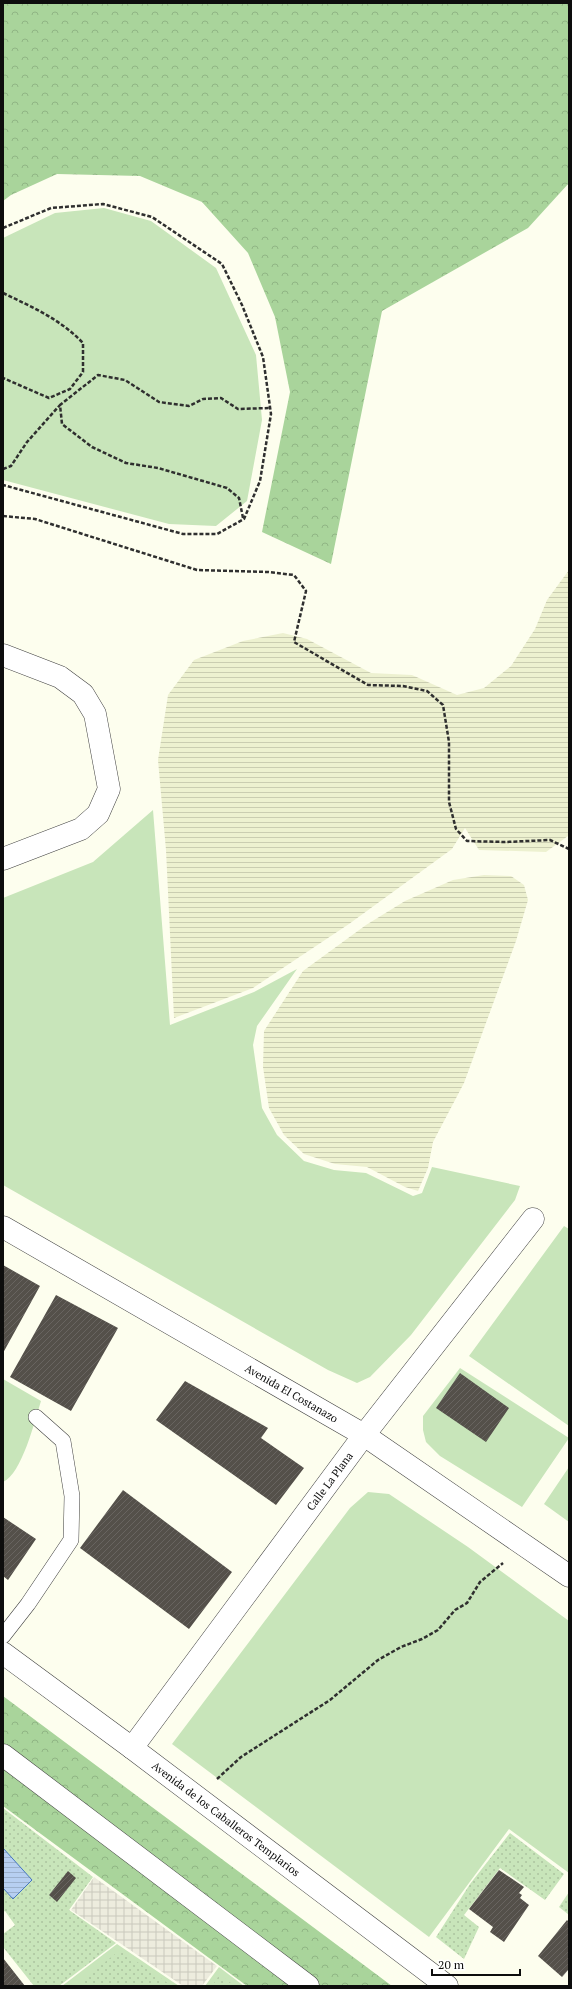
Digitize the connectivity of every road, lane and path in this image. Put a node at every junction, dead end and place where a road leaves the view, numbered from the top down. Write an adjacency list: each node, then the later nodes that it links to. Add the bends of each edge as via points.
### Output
1 (3, 228): 5 (path, via 51,208 103,204 152,217 222,264 263,357)
2 (3, 293): 3 (path, via 69,328 83,343 83,372 70,389 49,398)
3 (3, 378)
4 (60, 405): 5 (path, via 98,375 125,380 159,402 190,406 204,399 222,398 238,409); 6 (path, via 27,442 11,466); 9 (path, via 62,424 92,447 126,462 158,468 227,488 239,498)
5 (270, 408): 9 (path, via 260,481)
6 (3, 469)
7 (3, 485): 9 (path, via 183,534 217,534)
8 (3, 516): 11 (path, via 35,519 197,570 294,575 306,591 294,642 368,685 403,686 427,692 443,705 449,742 449,802 456,829 467,841 550,840)
9 (244, 519)
10 (3, 655): 12 (street, via 60,677 84,694 95,714 109,789 98,814 81,829)
11 (569, 849)
12 (3, 859)
13 (533, 1219): 16 (street, Calle La Plana)
14 (3, 1228): 16 (street, Avenida El Costanazo)
15 (36, 1417): 19 (lane, via 63,1441 72,1496 71,1540)
16 (364, 1435): 17 (street, Avenida El Costanazo); 21 (street, Calle La Plana)
17 (519, 1541): 18 (street, Avenida El Costanazo); 23 (path, via 503,1564 480,1582 466,1603 455,1610 438,1630 378,1660 330,1700 241,1757)
18 (569, 1576)
19 (3, 1636)
20 (3, 1653): 21 (street, Avenida de los Caballeros Templarios)
21 (132, 1748): 23 (street, Avenida de los Caballeros Templarios)
22 (3, 1755): 24 (street)
23 (199, 1799): 25 (street, Avenida de los Caballeros Templarios)
24 (308, 1986)
25 (447, 1986)

